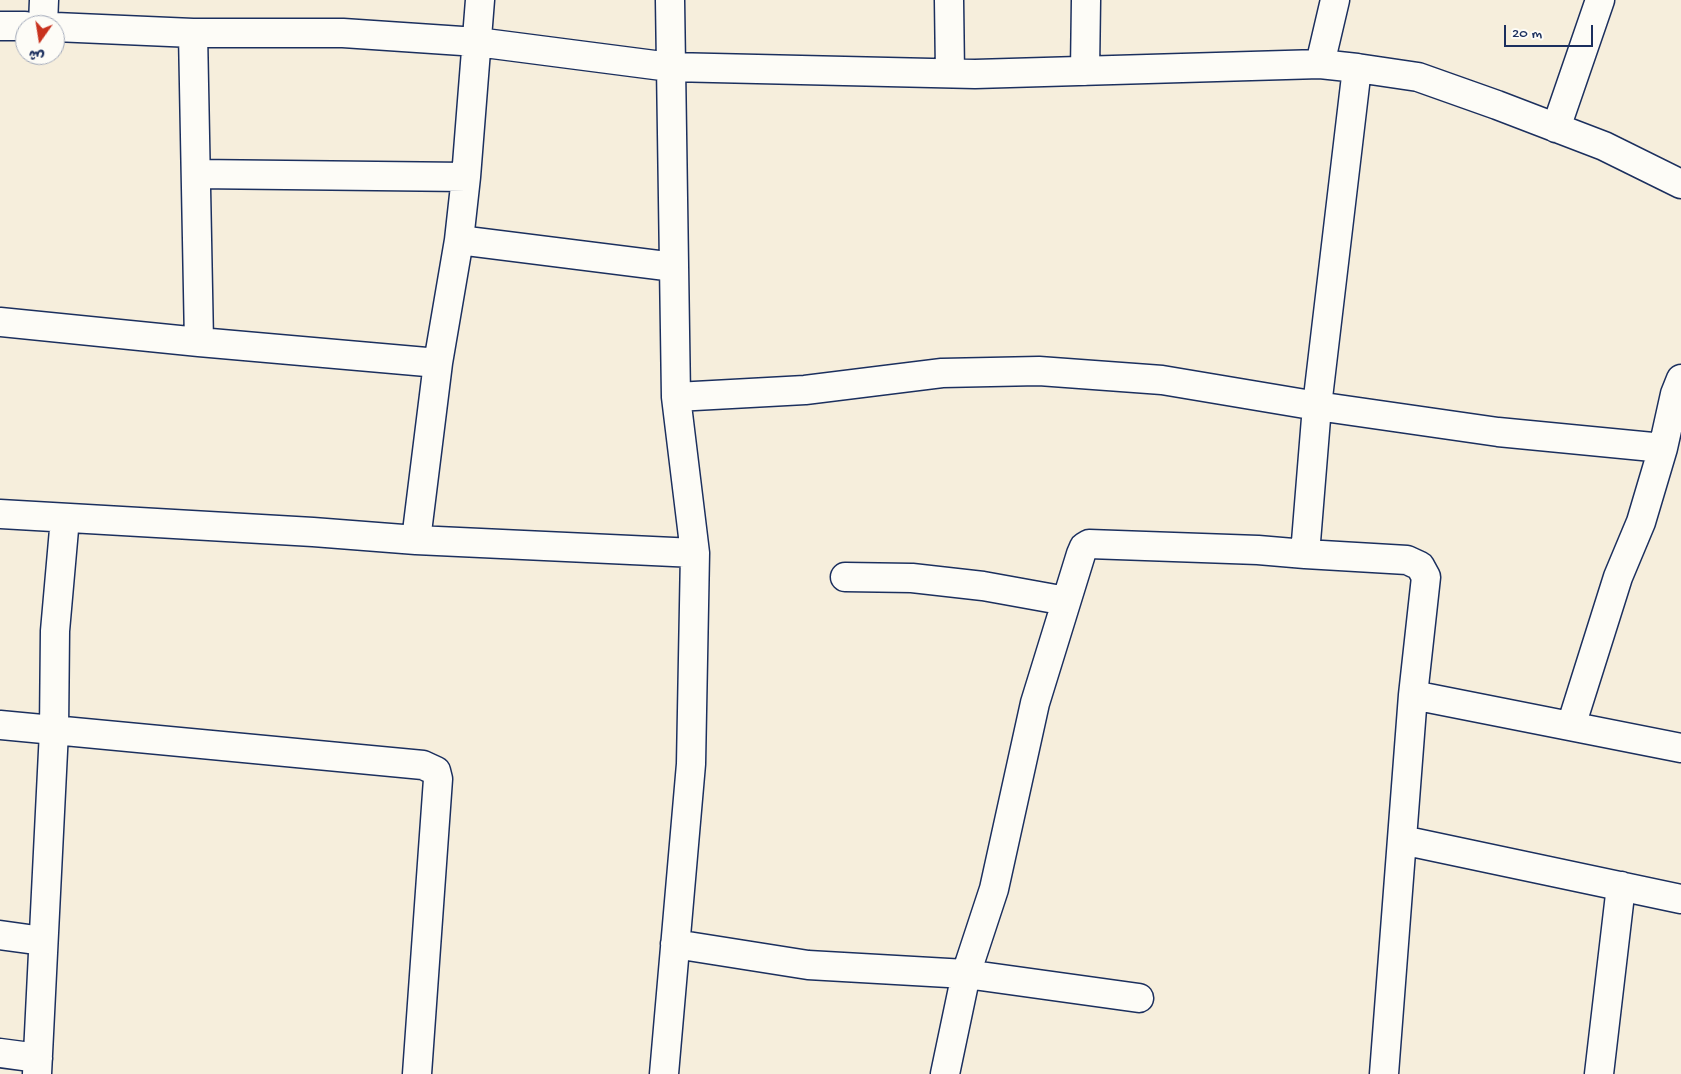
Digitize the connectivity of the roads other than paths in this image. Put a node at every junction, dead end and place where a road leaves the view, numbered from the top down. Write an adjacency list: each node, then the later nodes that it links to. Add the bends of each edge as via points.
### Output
1 (44, 0): 8 (street)
2 (480, 0): 13 (street)
3 (670, 0): 15 (street)
4 (949, 0): 18 (street)
5 (1086, 0): 17 (street)
6 (1335, 0): 14 (street)
7 (1600, 0): 19 (street)
8 (44, 15)
9 (0, 26): 10 (street)
10 (15, 26)
11 (65, 27): 12 (street)
12 (193, 33): 13 (street, via 343,33); 20 (street)
13 (477, 42): 15 (street); 21 (street)
14 (1320, 64): 16 (street); 17 (street)
15 (670, 66): 18 (street); 24 (street)
16 (1357, 68): 19 (street, via 1418,77); 30 (street)
17 (1085, 71): 18 (street)
18 (950, 73)
19 (1556, 128): 22 (street, via 1604,146)
20 (196, 174): 21 (street); 26 (street)
21 (466, 177): 23 (street)
22 (1681, 184)
23 (459, 240): 24 (street); 27 (street)
24 (674, 267): 29 (street)
25 (0, 322): 26 (street)
26 (199, 342): 27 (street)
27 (438, 363): 34 (street)
28 (1681, 379): 31 (street)
29 (676, 397): 30 (street, via 805,390 942,373 1039,370 1162,380); 35 (street)
30 (1317, 406): 31 (street, via 1498,432); 36 (street)
31 (1664, 448): 41 (street, via 1641,522 1618,577)
32 (0, 514): 33 (street)
33 (65, 518): 34 (street); 42 (street, via 55,631)
34 (416, 540): 35 (street)
35 (695, 553): 49 (street, via 691,764)
36 (1306, 554): 38 (street, via 1089,544 1084,547); 39 (street, via 1407,560 1420,566 1426,577)
37 (845, 576): 38 (street, via 912,578 983,586)
38 (1066, 601): 50 (street, via 1035,703 994,889)
39 (1413, 695): 41 (street); 44 (street)
40 (0, 725): 42 (street)
41 (1571, 726): 43 (street)
42 (54, 731): 48 (street); 54 (street, via 414,764 436,771)
43 (1681, 748)
44 (1402, 840): 45 (street); 57 (street)
45 (1622, 886): 46 (street); 58 (street)
46 (1681, 899)
47 (0, 935): 48 (street)
48 (43, 941): 53 (street)
49 (676, 944): 50 (street, via 808,965); 55 (street)
50 (966, 974): 51 (street); 56 (street)
51 (1139, 998)
52 (0, 1053): 53 (street)
53 (37, 1066)
54 (417, 1074)
55 (664, 1074)
56 (945, 1074)
57 (1384, 1074)
58 (1599, 1074)

